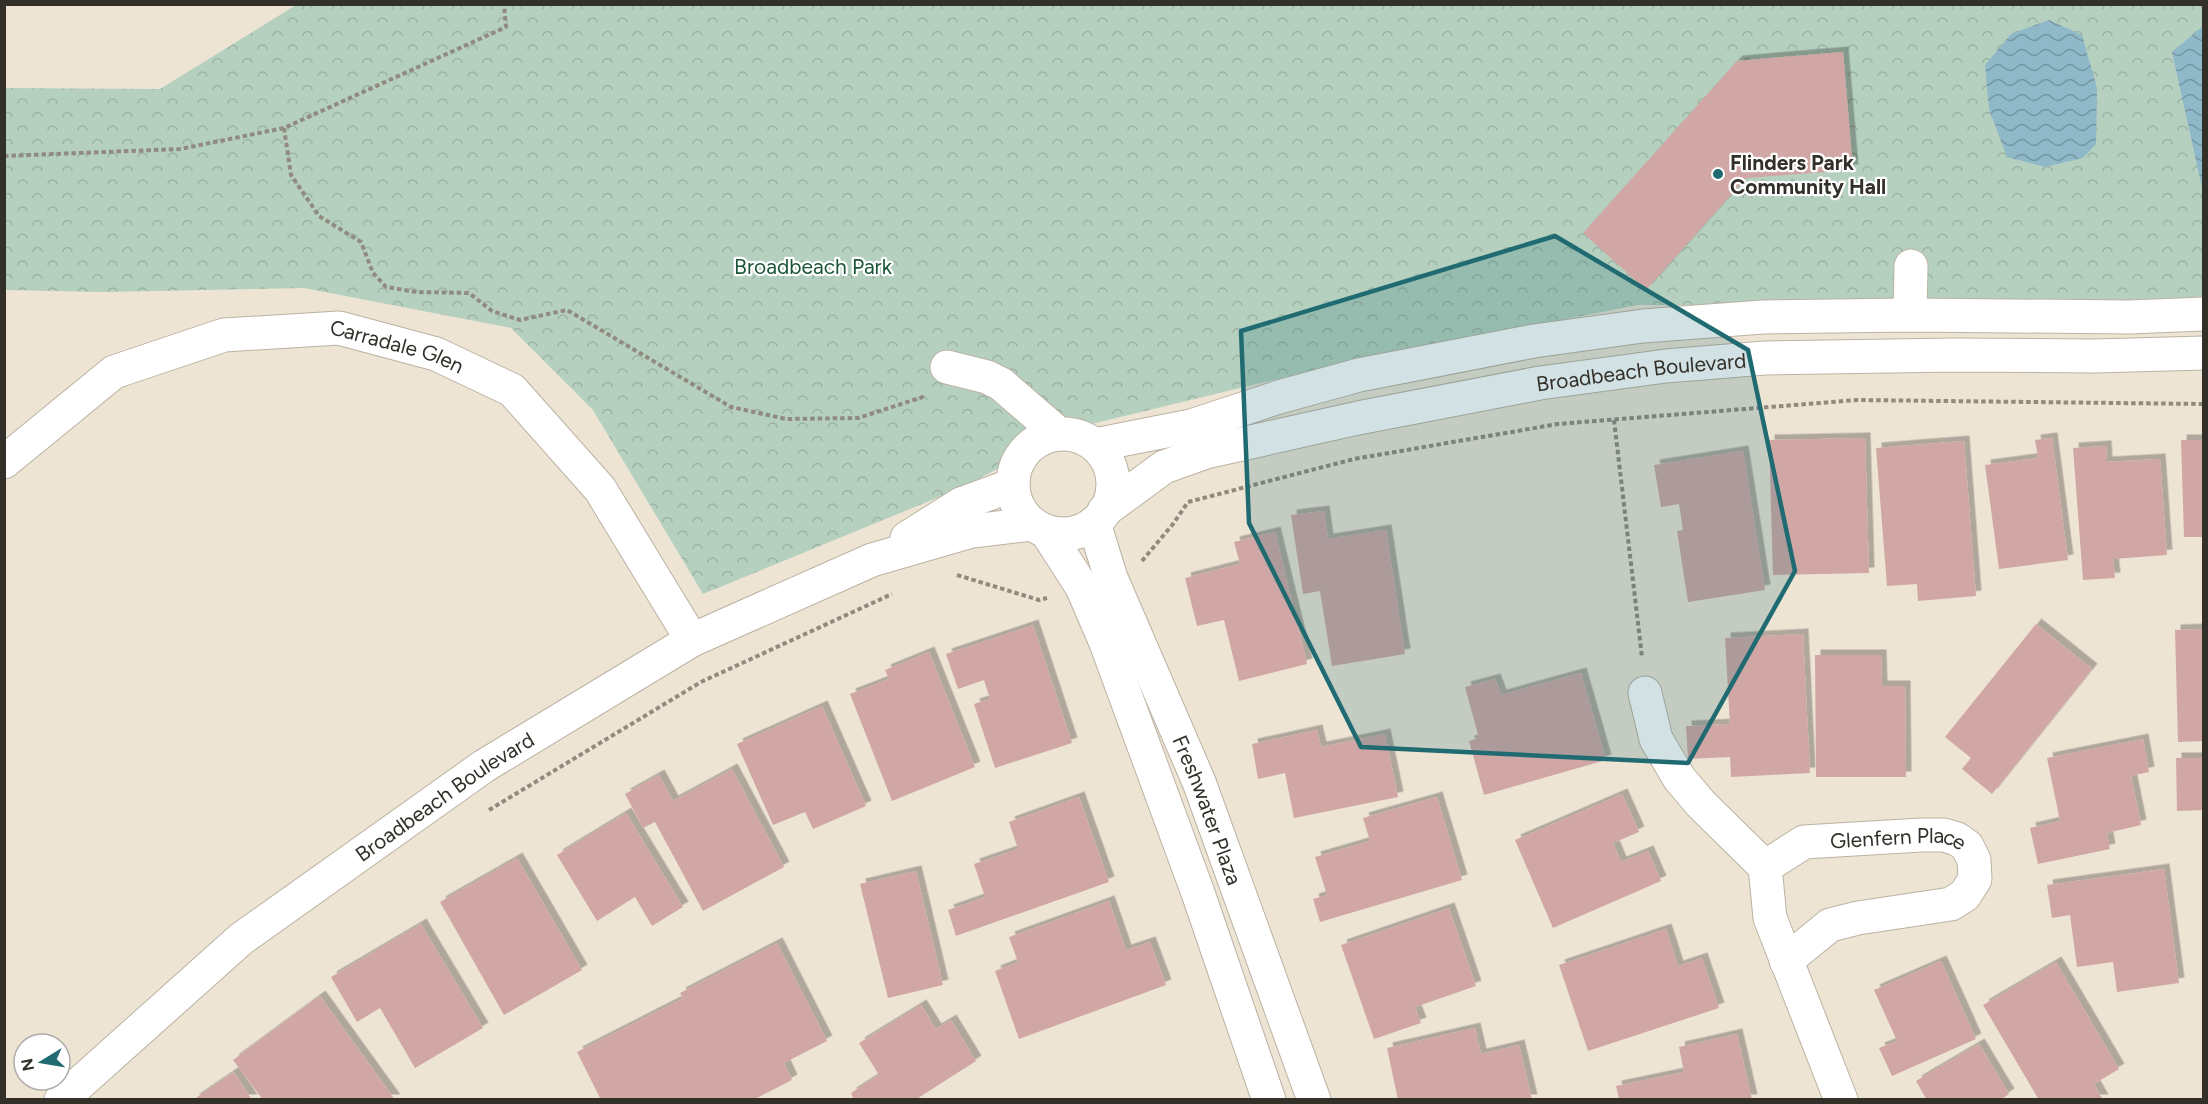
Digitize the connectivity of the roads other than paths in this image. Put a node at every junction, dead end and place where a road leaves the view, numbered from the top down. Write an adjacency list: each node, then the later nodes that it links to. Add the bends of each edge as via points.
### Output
1 (1911, 266): 3 (street)
2 (2204, 314): 3 (street, Broadbeach Boulevard)
3 (1910, 315): 8 (street, Broadbeach Boulevard, via 1763,317 1643,326 1534,341 1359,375 1191,426)
4 (2204, 353): 11 (street, Broadbeach Boulevard, via 1765,358 1540,383 1206,452 1164,466)
5 (942, 380): 6 (street, via 987,377)
6 (1001, 384): 7 (street); 10 (street, via 1012,419)
7 (1059, 434): 8 (street, via 1080,436); 10 (street, via 1029,446)
8 (1095, 445): 11 (street, via 1105,457 1113,489)
9 (4, 462): 14 (street, Carradale Glen, via 114,372 224,335 339,328 436,354 512,390 600,489)
10 (1017, 471): 12 (street, via 1019,507); 13 (street, Broadbeach Boulevard)
11 (1099, 517): 12 (street, via 1075,532); 20 (street, Freshwater Plaza, via 1111,578 1199,782)
12 (1040, 527): 13 (street, Broadbeach Boulevard, via 972,531); 19 (street, Freshwater Plaza, via 1082,587 1106,643)
13 (872, 560): 14 (street, Broadbeach Boulevard)
14 (692, 640): 18 (street, Broadbeach Boulevard, via 484,766 240,939)
15 (1645, 693): 16 (street, via 1656,739 1679,778)
16 (1765, 867): 17 (street, via 1770,918); 17 (street, Glenfern Place, via 1804,842 1921,835 1957,839 1967,846 1974,860 1975,879 1965,896 1951,904 1830,925)
17 (1786, 961): 21 (street)
18 (61, 1100)
19 (1269, 1100)
20 (1314, 1100)
21 (1841, 1100)

